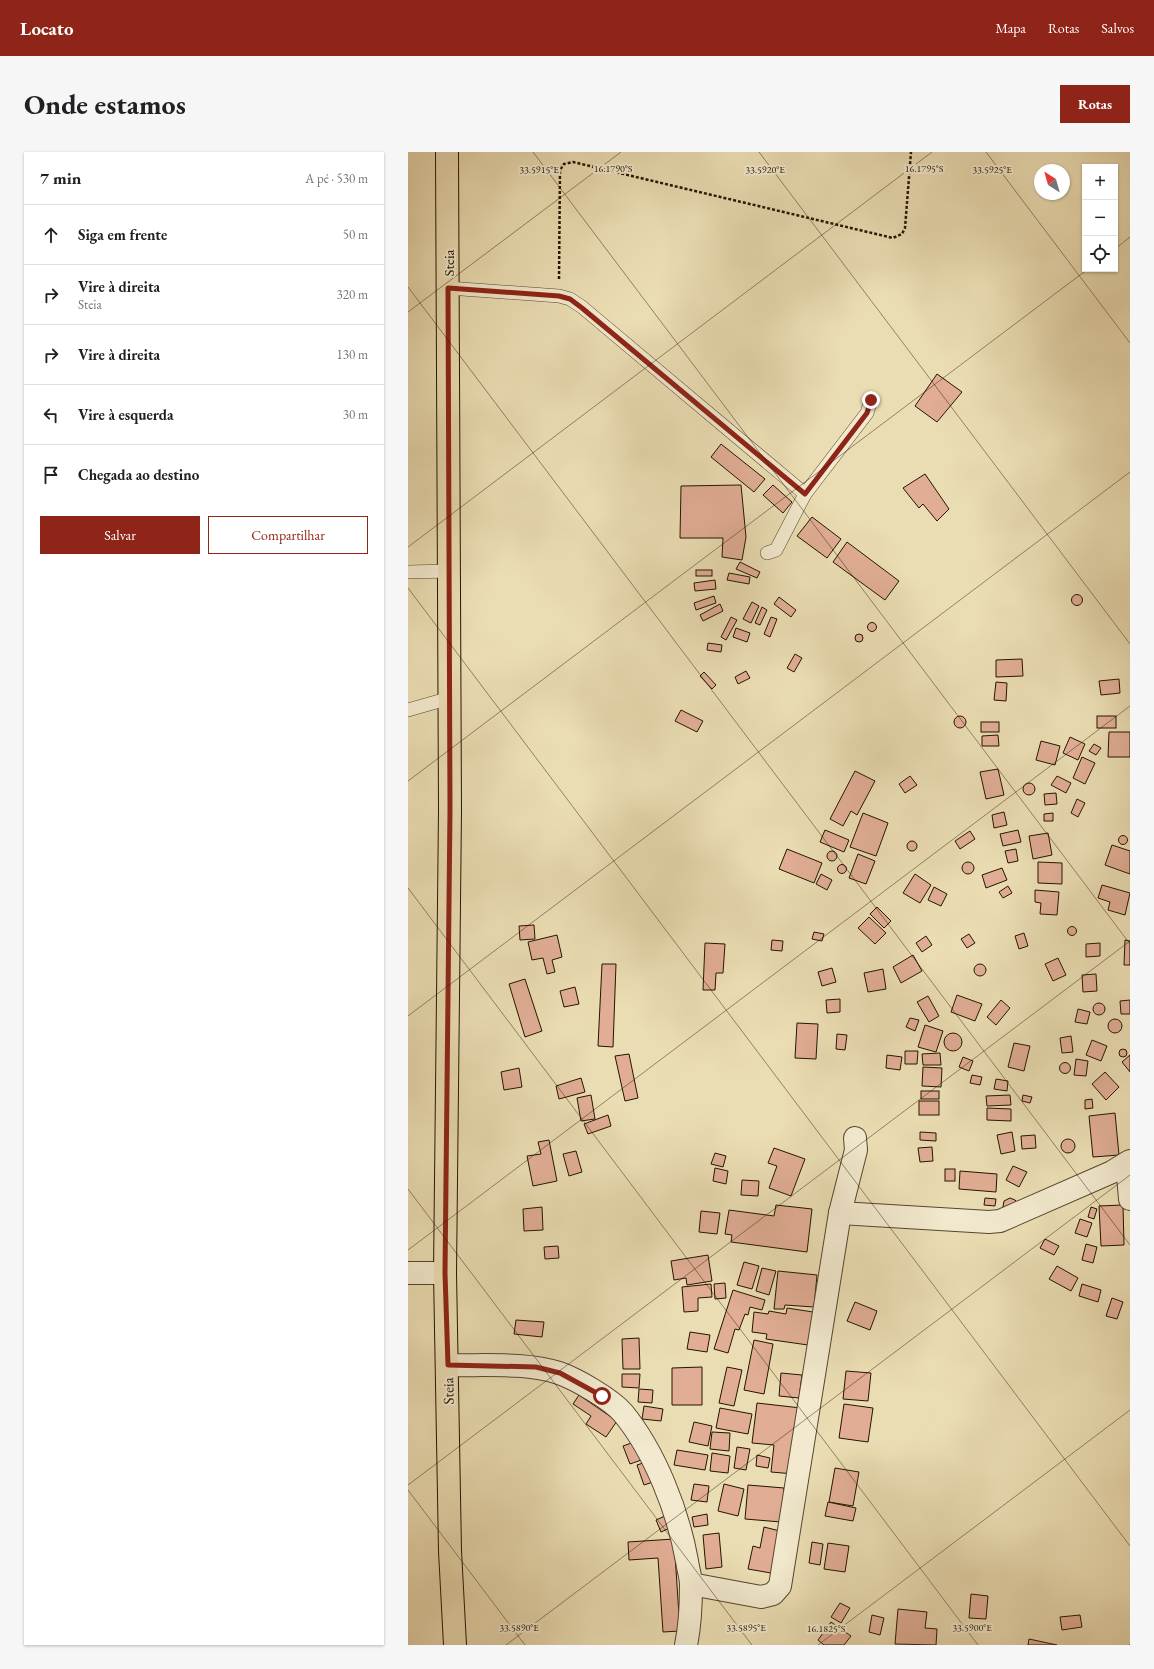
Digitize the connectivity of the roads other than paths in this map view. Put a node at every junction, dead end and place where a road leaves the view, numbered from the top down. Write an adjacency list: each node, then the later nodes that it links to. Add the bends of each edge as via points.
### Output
1 (448, 152): 2 (main road, Steia)
2 (448, 288): 4 (lane, via 559,296 570,299); 6 (main road, Steia)
3 (871, 400): 4 (lane, via 867,413)
4 (805, 494): 5 (lane, via 776,550)
5 (767, 554)
6 (450, 571): 7 (lane); 8 (main road, Steia)
7 (408, 572)
8 (450, 698): 9 (lane); 15 (main road, Steia)
9 (408, 710)
10 (856, 1138): 13 (street, via 856,1150)
11 (1129, 1162): 12 (street); 13 (street, via 1112,1172 1000,1221)
12 (1130, 1198)
13 (840, 1213): 17 (street, via 780,1586 772,1594 761,1596)
14 (408, 1273): 15 (street)
15 (445, 1273): 16 (main road, Steia)
16 (448, 1365): 17 (street, via 536,1367 560,1373 602,1396 622,1411 654,1463 670,1501 683,1539); 18 (main road, Steia, via 450,1551)
17 (691, 1584): 19 (street)
18 (455, 1645)
19 (686, 1645)

